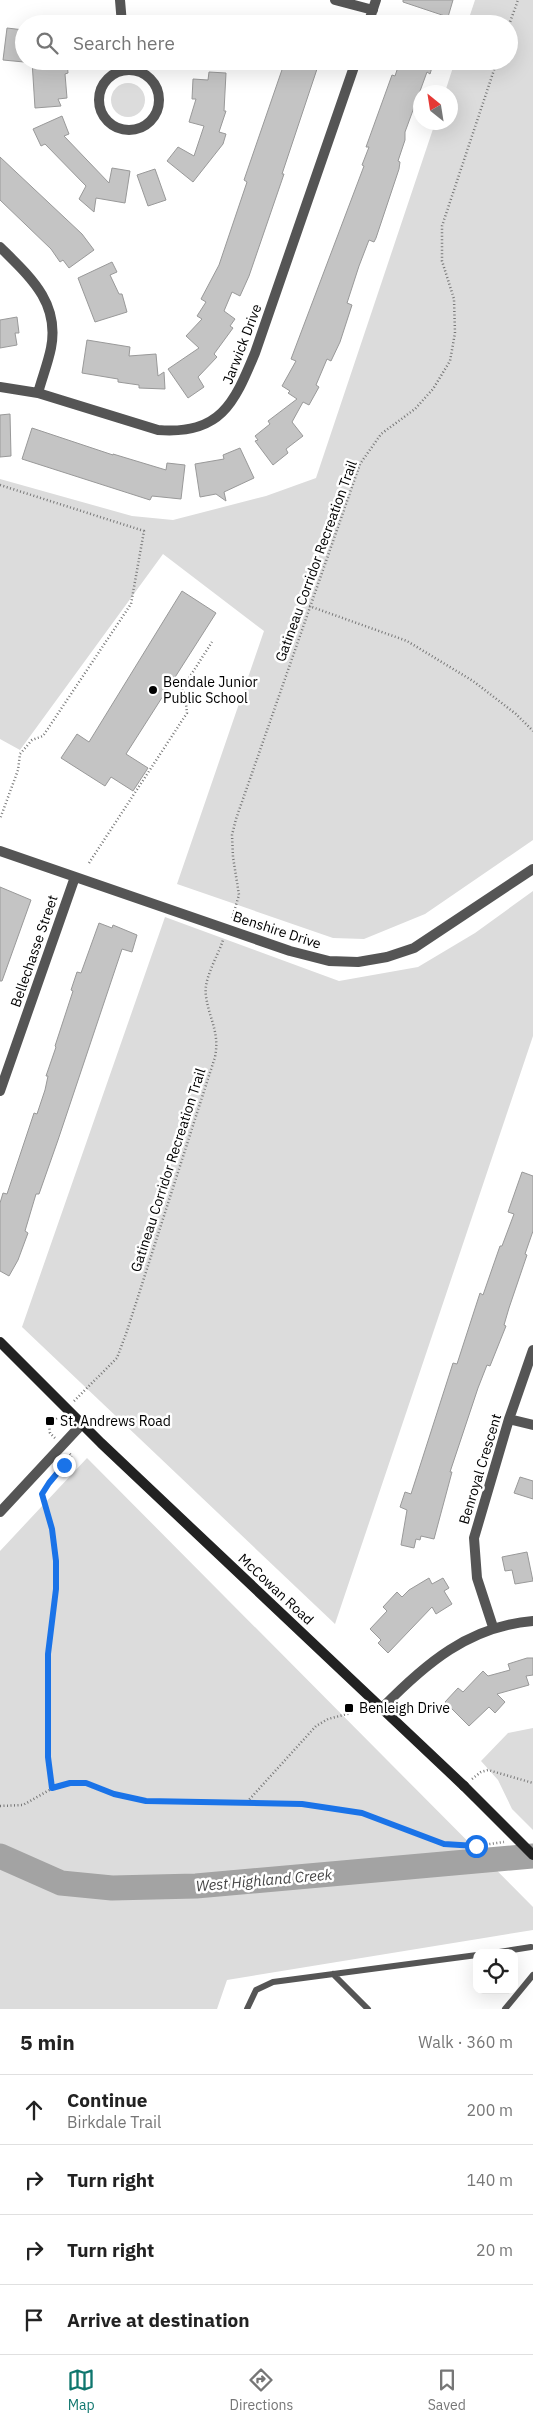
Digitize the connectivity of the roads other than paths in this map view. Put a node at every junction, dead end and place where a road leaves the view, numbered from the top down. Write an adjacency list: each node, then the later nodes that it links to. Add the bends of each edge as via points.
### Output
1 (120, 0): 4 (street)
2 (335, 0): 3 (street)
3 (375, 5)
4 (121, 15)
5 (120, 70): 6 (street, via 103,85 99,103 106,120 122,129 132,129 148,122 154,115 158,97 156,88 144,74)
6 (134, 70)
7 (353, 70): 10 (street, Jarwick Drive, via 255,353 240,391 224,413 199,426 158,430)
8 (0, 247): 10 (street, via 32,279 47,303 52,336)
9 (0, 387): 10 (street, Jarwick Drive)
10 (38, 393)
11 (0, 851): 13 (street, Benshire Drive)
12 (533, 869): 13 (street, Benshire Drive, via 414,948 358,962 328,961 290,952)
13 (75, 877): 14 (street, Bellechasse Street)
14 (0, 1091)
15 (0, 1342): 18 (main road, McCowan Road)
16 (533, 1350): 17 (street, Benroyal Crescent)
17 (509, 1419): 19 (street); 22 (street, Benroyal Crescent, via 476,1525 474,1546 477,1578)
18 (82, 1424): 20 (street); 23 (main road, McCowan Road)
19 (533, 1425)
20 (0, 1512)
21 (533, 1621): 22 (street)
22 (494, 1627): 23 (street, via 435,1658)
23 (382, 1708): 24 (main road, McCowan Road, bridge)
24 (533, 1855)
25 (532, 1946): 26 (lane)
26 (515, 1949)
27 (473, 1956): 28 (lane)
28 (333, 1974): 30 (lane, via 273,1982 256,1990); 31 (lane)
29 (533, 1975): 32 (lane)
30 (247, 2009)
31 (368, 2009)
32 (505, 2009)

